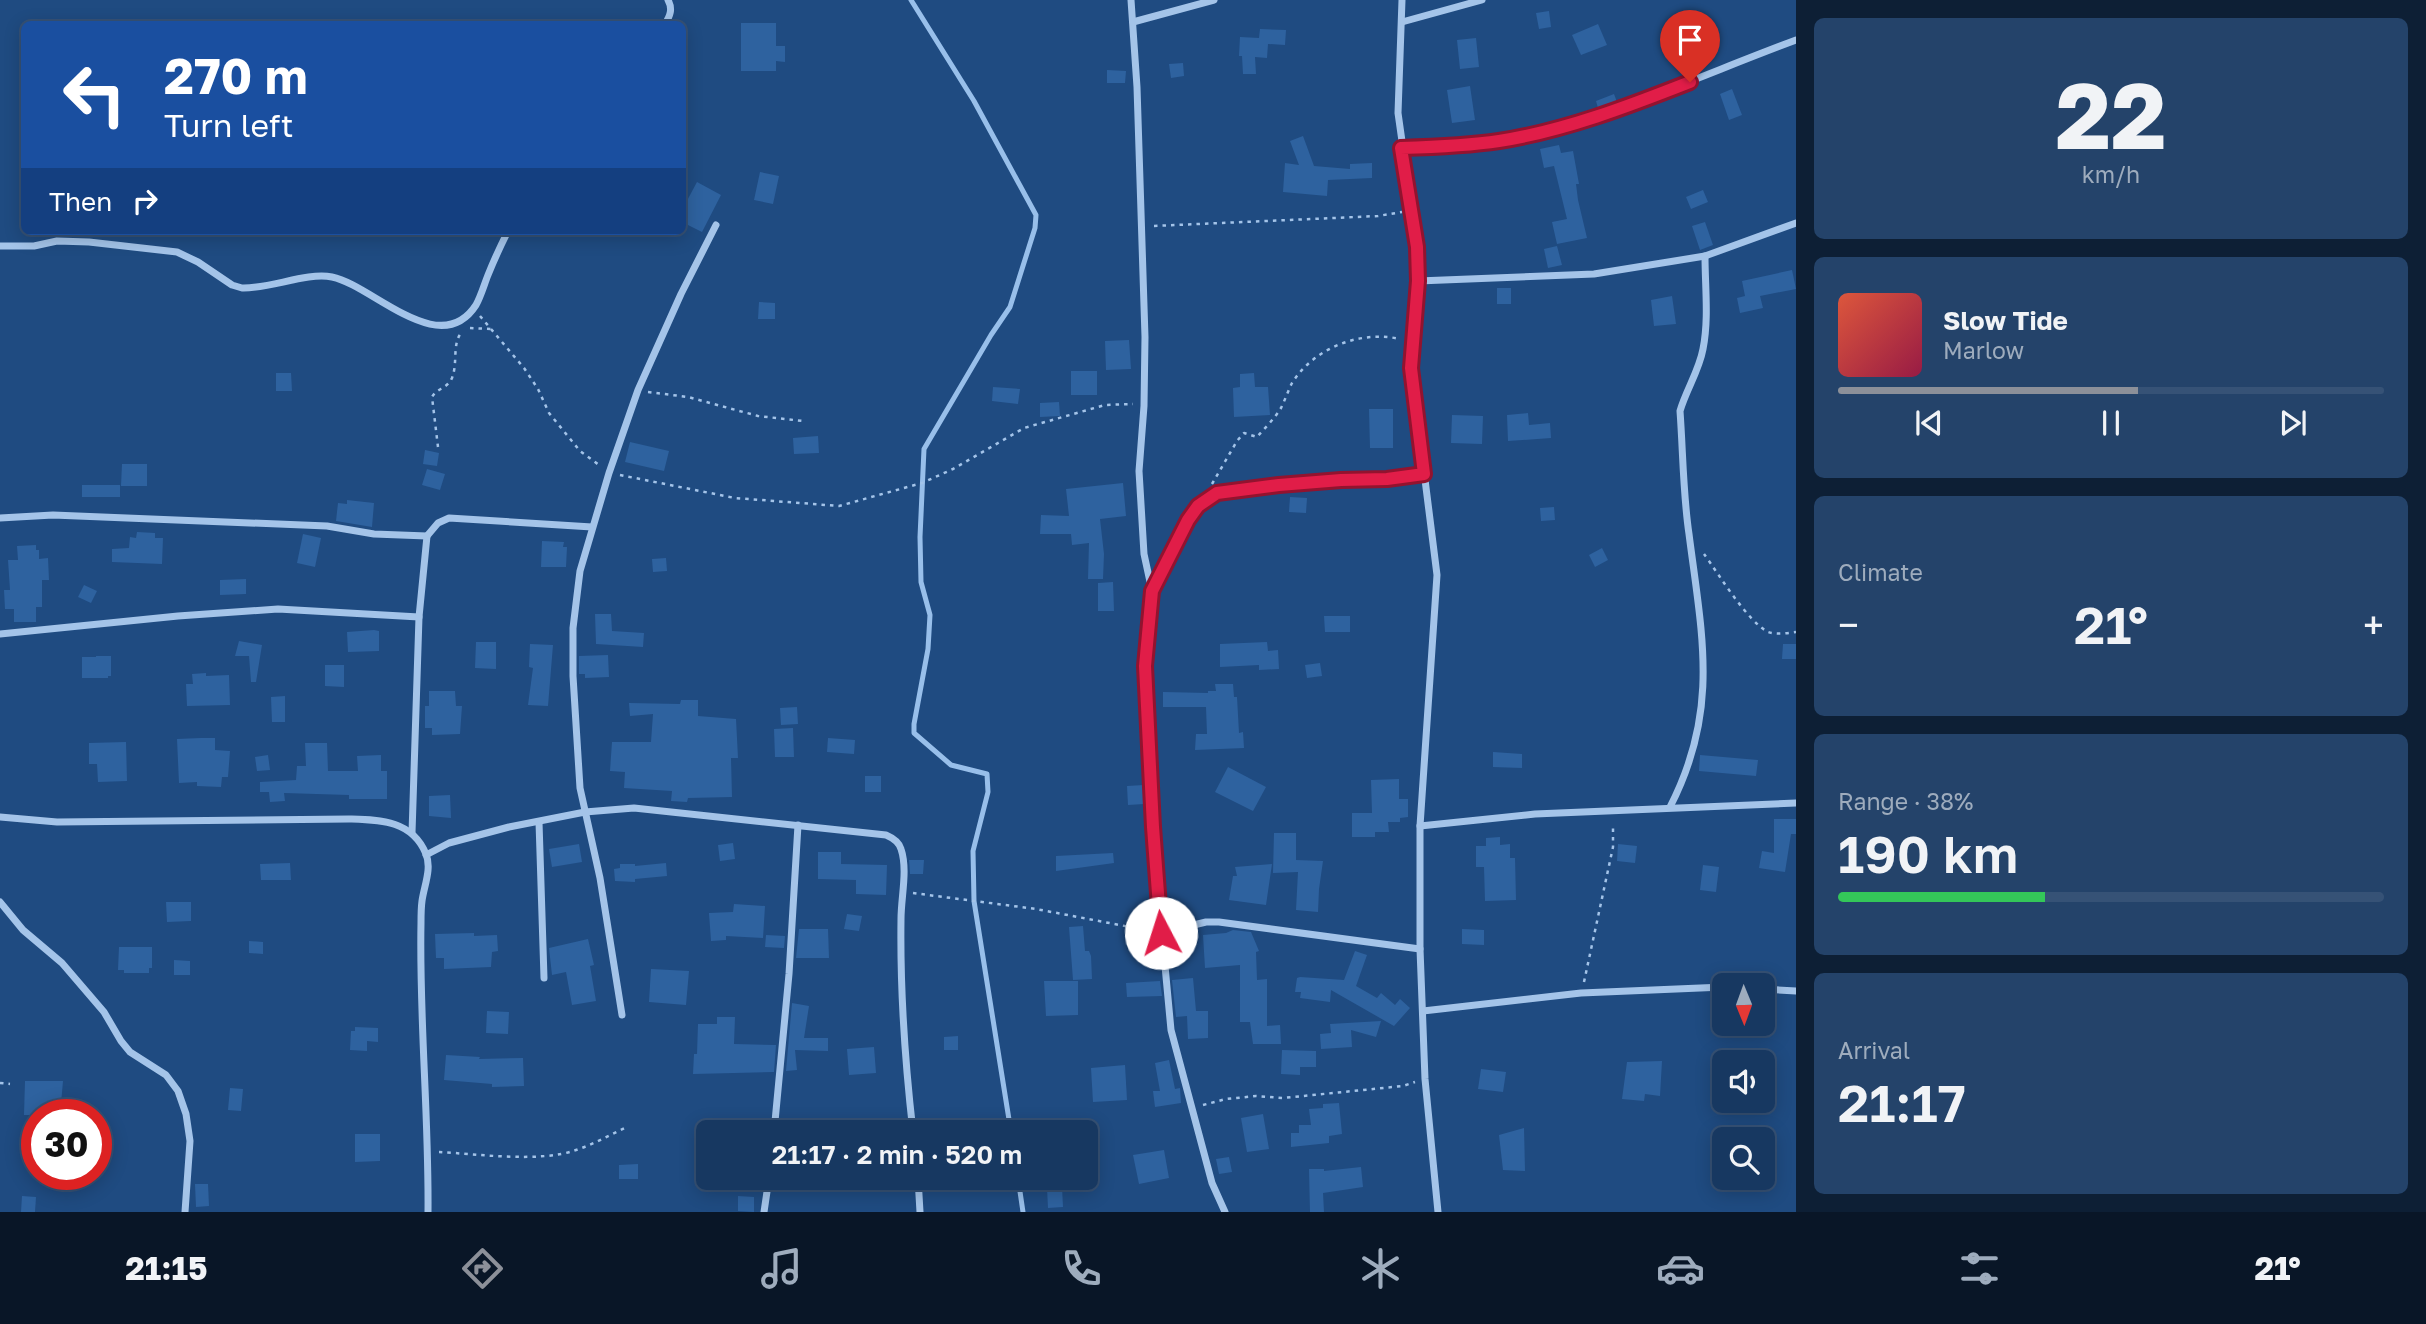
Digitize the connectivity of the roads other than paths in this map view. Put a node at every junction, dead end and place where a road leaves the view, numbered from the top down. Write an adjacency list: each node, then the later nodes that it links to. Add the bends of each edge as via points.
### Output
1 (668, 0): 6 (street, via 671,14)
2 (1131, 0): 7 (street)
3 (1214, 0): 7 (street)
4 (1402, 0): 8 (street)
5 (1482, 0): 8 (street)
6 (666, 21)
7 (1133, 22): 21 (street, via 1144,337 1139,471 1144,554)
8 (1402, 22): 10 (street)
9 (1796, 40): 10 (street, via 1568,125 1500,141)
10 (1401, 148): 16 (street)
11 (1796, 223): 15 (street)
12 (716, 225): 19 (street, via 638,390)
13 (506, 235): 14 (street, via 473,308 459,320 441,325 429,324 330,276 242,288 177,252 89,242)
14 (0, 246)
15 (1705, 256): 16 (street, via 1594,274); 25 (street, via 1703,351 1680,411 1688,531 1704,648 1703,695 1693,754)
16 (1418, 281): 17 (street, via 1411,368)
17 (1424, 474): 21 (street, via 1217,493 1188,520); 30 (street, via 1437,575)
18 (0, 517): 20 (street, via 52,514 327,526)
19 (592, 527): 20 (street, via 449,518); 26 (street, via 580,571 573,628)
20 (427, 537): 22 (street)
21 (1152, 591): 34 (street, via 1146,678)
22 (419, 617): 23 (street, via 278,609); 31 (street)
23 (0, 634)
24 (1796, 803): 25 (street)
25 (1670, 807): 30 (street)
26 (585, 811): 28 (street); 29 (street, via 634,808); 41 (street)
27 (0, 817): 31 (street, via 57,822 349,819 383,821)
28 (539, 822): 32 (street, via 466,838); 36 (street)
29 (799, 825): 42 (street); 43 (street, via 886,835 902,850 903,1026)
30 (1420, 826): 35 (street)
31 (412, 834): 32 (street)
32 (426, 855): 47 (street, via 420,964)
33 (0, 902): 46 (street, via 23,930 62,963 104,1012 130,1052 166,1076 178,1091 190,1141)
34 (1161, 933): 35 (street, via 1219,922); 50 (street, via 1171,1030 1212,1183)
35 (1420, 949): 40 (street)
36 (544, 978)
37 (1712, 987): 40 (street, via 1581,993)
38 (1775, 989): 39 (street)
39 (1796, 990)
40 (1423, 1011): 51 (street)
41 (622, 1015)
42 (775, 1120)
43 (912, 1120)
44 (767, 1190): 48 (street)
45 (919, 1190): 49 (street)
46 (185, 1212)
47 (428, 1212)
48 (764, 1212)
49 (920, 1212)
50 (1225, 1212)
51 (1438, 1212)

